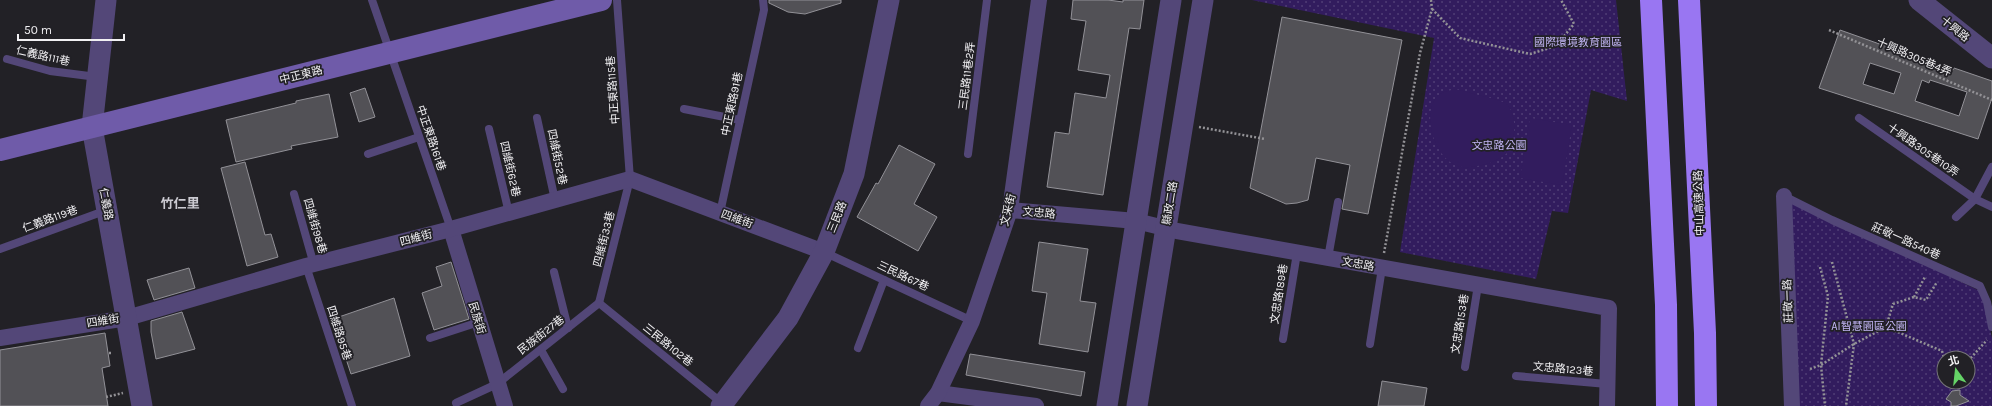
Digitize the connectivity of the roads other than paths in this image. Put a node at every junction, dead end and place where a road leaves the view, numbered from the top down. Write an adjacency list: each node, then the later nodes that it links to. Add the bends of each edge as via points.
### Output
1 (106, 0): 17 (street, 仁義路)
2 (372, 0): 14 (lane, 中正東路161巷)
3 (602, 0): 14 (main road, 中正東路)
4 (617, 0): 29 (lane, 中正東路115巷)
5 (763, 0): 21 (lane, 中正東路91巷, via 764,10)
6 (888, 0): 45 (street, 三民路, via 854,174)
7 (987, 0): 27 (lane, 三民路11巷2弄)
8 (1039, 0): 37 (street, 文采街)
9 (1171, 0): 41 (street)
10 (1203, 0): 42 (street, 縣政二路)
11 (1650, 0): 81 (highway, via 1666,304)
12 (1689, 0): 82 (highway, 中山高速公路)
13 (1919, 0): 15 (street, 十興路)
14 (391, 53): 22 (main road, 中正東路); 24 (lane, 中正東路161巷)
15 (1992, 58)
16 (8, 59): 17 (lane, 仁義路111巷, via 50,71)
17 (98, 77): 22 (street, 仁義路)
18 (684, 109): 21 (lane)
19 (537, 118): 33 (lane, 四維街52巷)
20 (1859, 118): 32 (lane, 十興路305巷10弄)
21 (740, 120): 39 (lane, 中正東路91巷)
22 (92, 127): 25 (main road, 中正東路); 36 (street, 仁義路)
23 (489, 129): 38 (lane, 四維街62巷)
24 (419, 137): 26 (lane); 43 (lane, 中正東路161巷)
25 (0, 150)
26 (368, 154)
27 (968, 154)
28 (1992, 167): 32 (lane)
29 (630, 179): 33 (street, 四維街); 39 (street, 四維街); 53 (lane, 四維街33巷)
30 (294, 194): 49 (lane, 四維街98巷)
31 (1784, 196): 57 (lane, 莊敬一路540巷, via 1980,286 1987,302); 83 (street, 莊敬一路)
32 (1975, 199): 35 (lane, 十興路305巷10弄); 40 (lane)
33 (555, 200): 38 (street, 四維街)
34 (1338, 202): 47 (lane)
35 (1992, 207)
36 (108, 210): 44 (lane, 仁義路119巷); 54 (street, 仁義路)
37 (1010, 210): 41 (street, 文忠路); 55 (street, 文采街)
38 (509, 213): 43 (street, 四維街)
39 (720, 213): 45 (street, 四維街)
40 (1956, 217)
41 (1136, 221): 42 (street, 文忠路); 78 (street)
42 (1166, 228): 46 (street, 文忠路); 79 (street, 縣政二路)
43 (450, 229): 49 (street, 四維街); 56 (street, 民族街)
44 (0, 250)
45 (824, 252): 51 (lane, 三民路67巷); 72 (street, 三民路, via 788,318)
46 (1297, 253): 47 (street, 文忠路); 61 (lane, 文忠路189巷)
47 (1328, 258): 48 (street, 文忠路)
48 (1383, 261): 52 (street, 文忠路); 62 (lane)
49 (310, 265): 54 (street, 四維街); 74 (lane, 四維路95巷)
50 (554, 272): 58 (lane)
51 (884, 280): 55 (lane, 三民路67巷); 63 (lane)
52 (1478, 285): 65 (lane, 文忠路153巷); 68 (street, 文忠路, via 1609,308)
53 (599, 303): 58 (lane, 民族街27巷); 72 (lane, 三民路102巷)
54 (127, 318): 59 (street, 四維街, via 51,336); 73 (street, 仁義路)
55 (972, 321): 70 (street, 文采街)
56 (479, 322): 60 (lane); 67 (street, 民族街)
57 (1992, 327)
58 (568, 328): 64 (lane, 民族街27巷)
59 (0, 338)
60 (430, 338)
61 (1283, 339)
62 (1370, 344)
63 (858, 348)
64 (541, 350): 67 (lane, 民族街27巷); 69 (lane)
65 (1465, 367)
66 (1516, 376): 68 (lane, 文忠路123巷)
67 (497, 384): 71 (lane, 民族街27巷); 75 (street, 民族街)
68 (1607, 384): 80 (street, 文忠路)
69 (563, 389)
70 (938, 393): 76 (street, 文采街); 77 (street)
71 (456, 403)
72 (722, 405)
73 (142, 406)
74 (352, 406)
75 (505, 406)
76 (928, 406)
77 (1036, 406)
78 (1107, 406)
79 (1137, 406)
80 (1607, 406)
81 (1667, 406)
82 (1706, 406)
83 (1792, 406)

